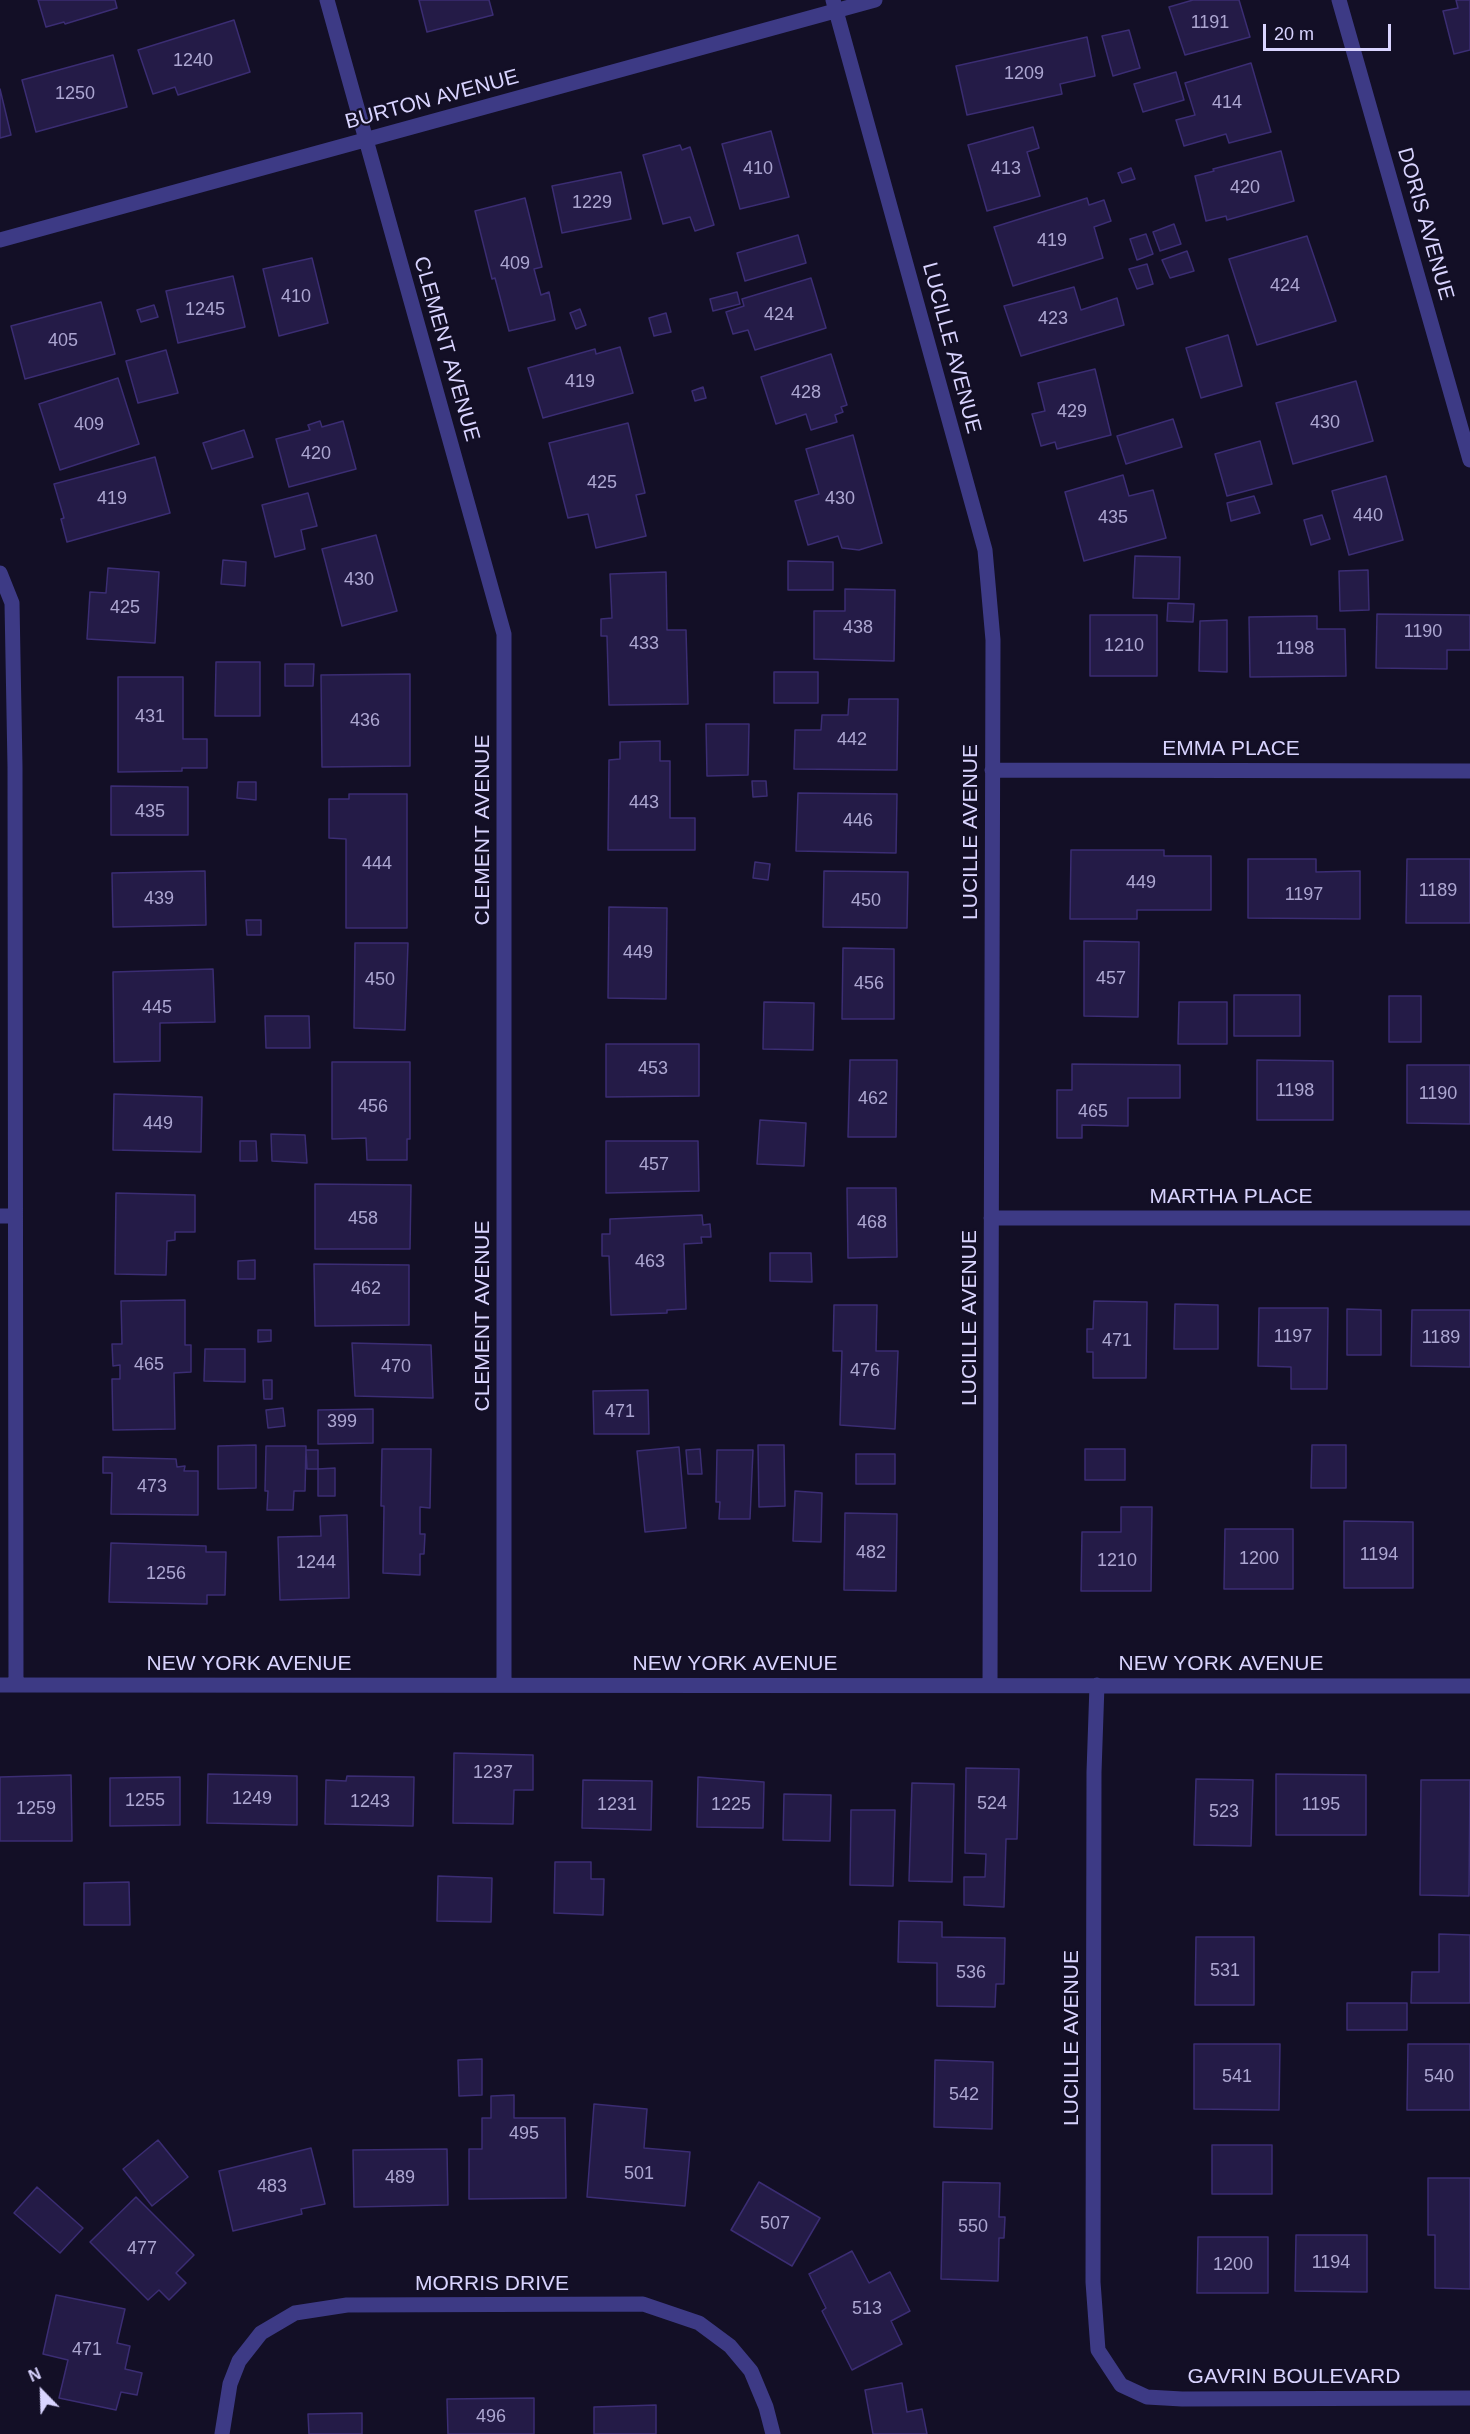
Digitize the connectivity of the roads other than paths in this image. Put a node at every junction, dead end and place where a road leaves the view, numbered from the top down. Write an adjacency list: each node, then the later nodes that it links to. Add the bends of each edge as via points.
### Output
1 (327, 0): 5 (street, CLEMENT AVENUE)
2 (875, 0): 4 (street, BURTON AVENUE)
3 (1340, 0): 7 (street, DORIS AVENUE)
4 (834, 5): 5 (street, BURTON AVENUE); 10 (street, LUCILLE AVENUE, via 985,550 993,640)
5 (366, 140): 6 (street, BURTON AVENUE); 17 (street, CLEMENT AVENUE, via 504,633)
6 (0, 240)
7 (1470, 460)
8 (0, 573): 9 (street, via 12,603)
9 (7, 767): 12 (street)
10 (992, 770): 11 (street, EMMA PLACE); 13 (street, LUCILLE AVENUE)
11 (1470, 771)
12 (8, 1216): 15 (street)
13 (992, 1218): 14 (street, MARTHA PLACE); 16 (street, LUCILLE AVENUE)
14 (1470, 1218)
15 (8, 1684): 17 (street, NEW YORK AVENUE)
16 (990, 1684): 17 (street, NEW YORK AVENUE); 18 (street, NEW YORK AVENUE)
17 (504, 1685)
18 (1097, 1685): 19 (street, NEW YORK AVENUE); 20 (street, LUCILLE AVENUE, via 1093,2282 1098,2349)
19 (1470, 1686)
20 (1121, 2385): 21 (street, GAVRIN BOULEVARD, via 1147,2397 1182,2399)
21 (1470, 2398)
22 (222, 2434): 23 (street, MORRIS DRIVE, via 230,2384 239,2361 261,2333 295,2313 347,2305 643,2304 699,2323 730,2346 751,2371)
23 (772, 2434)

